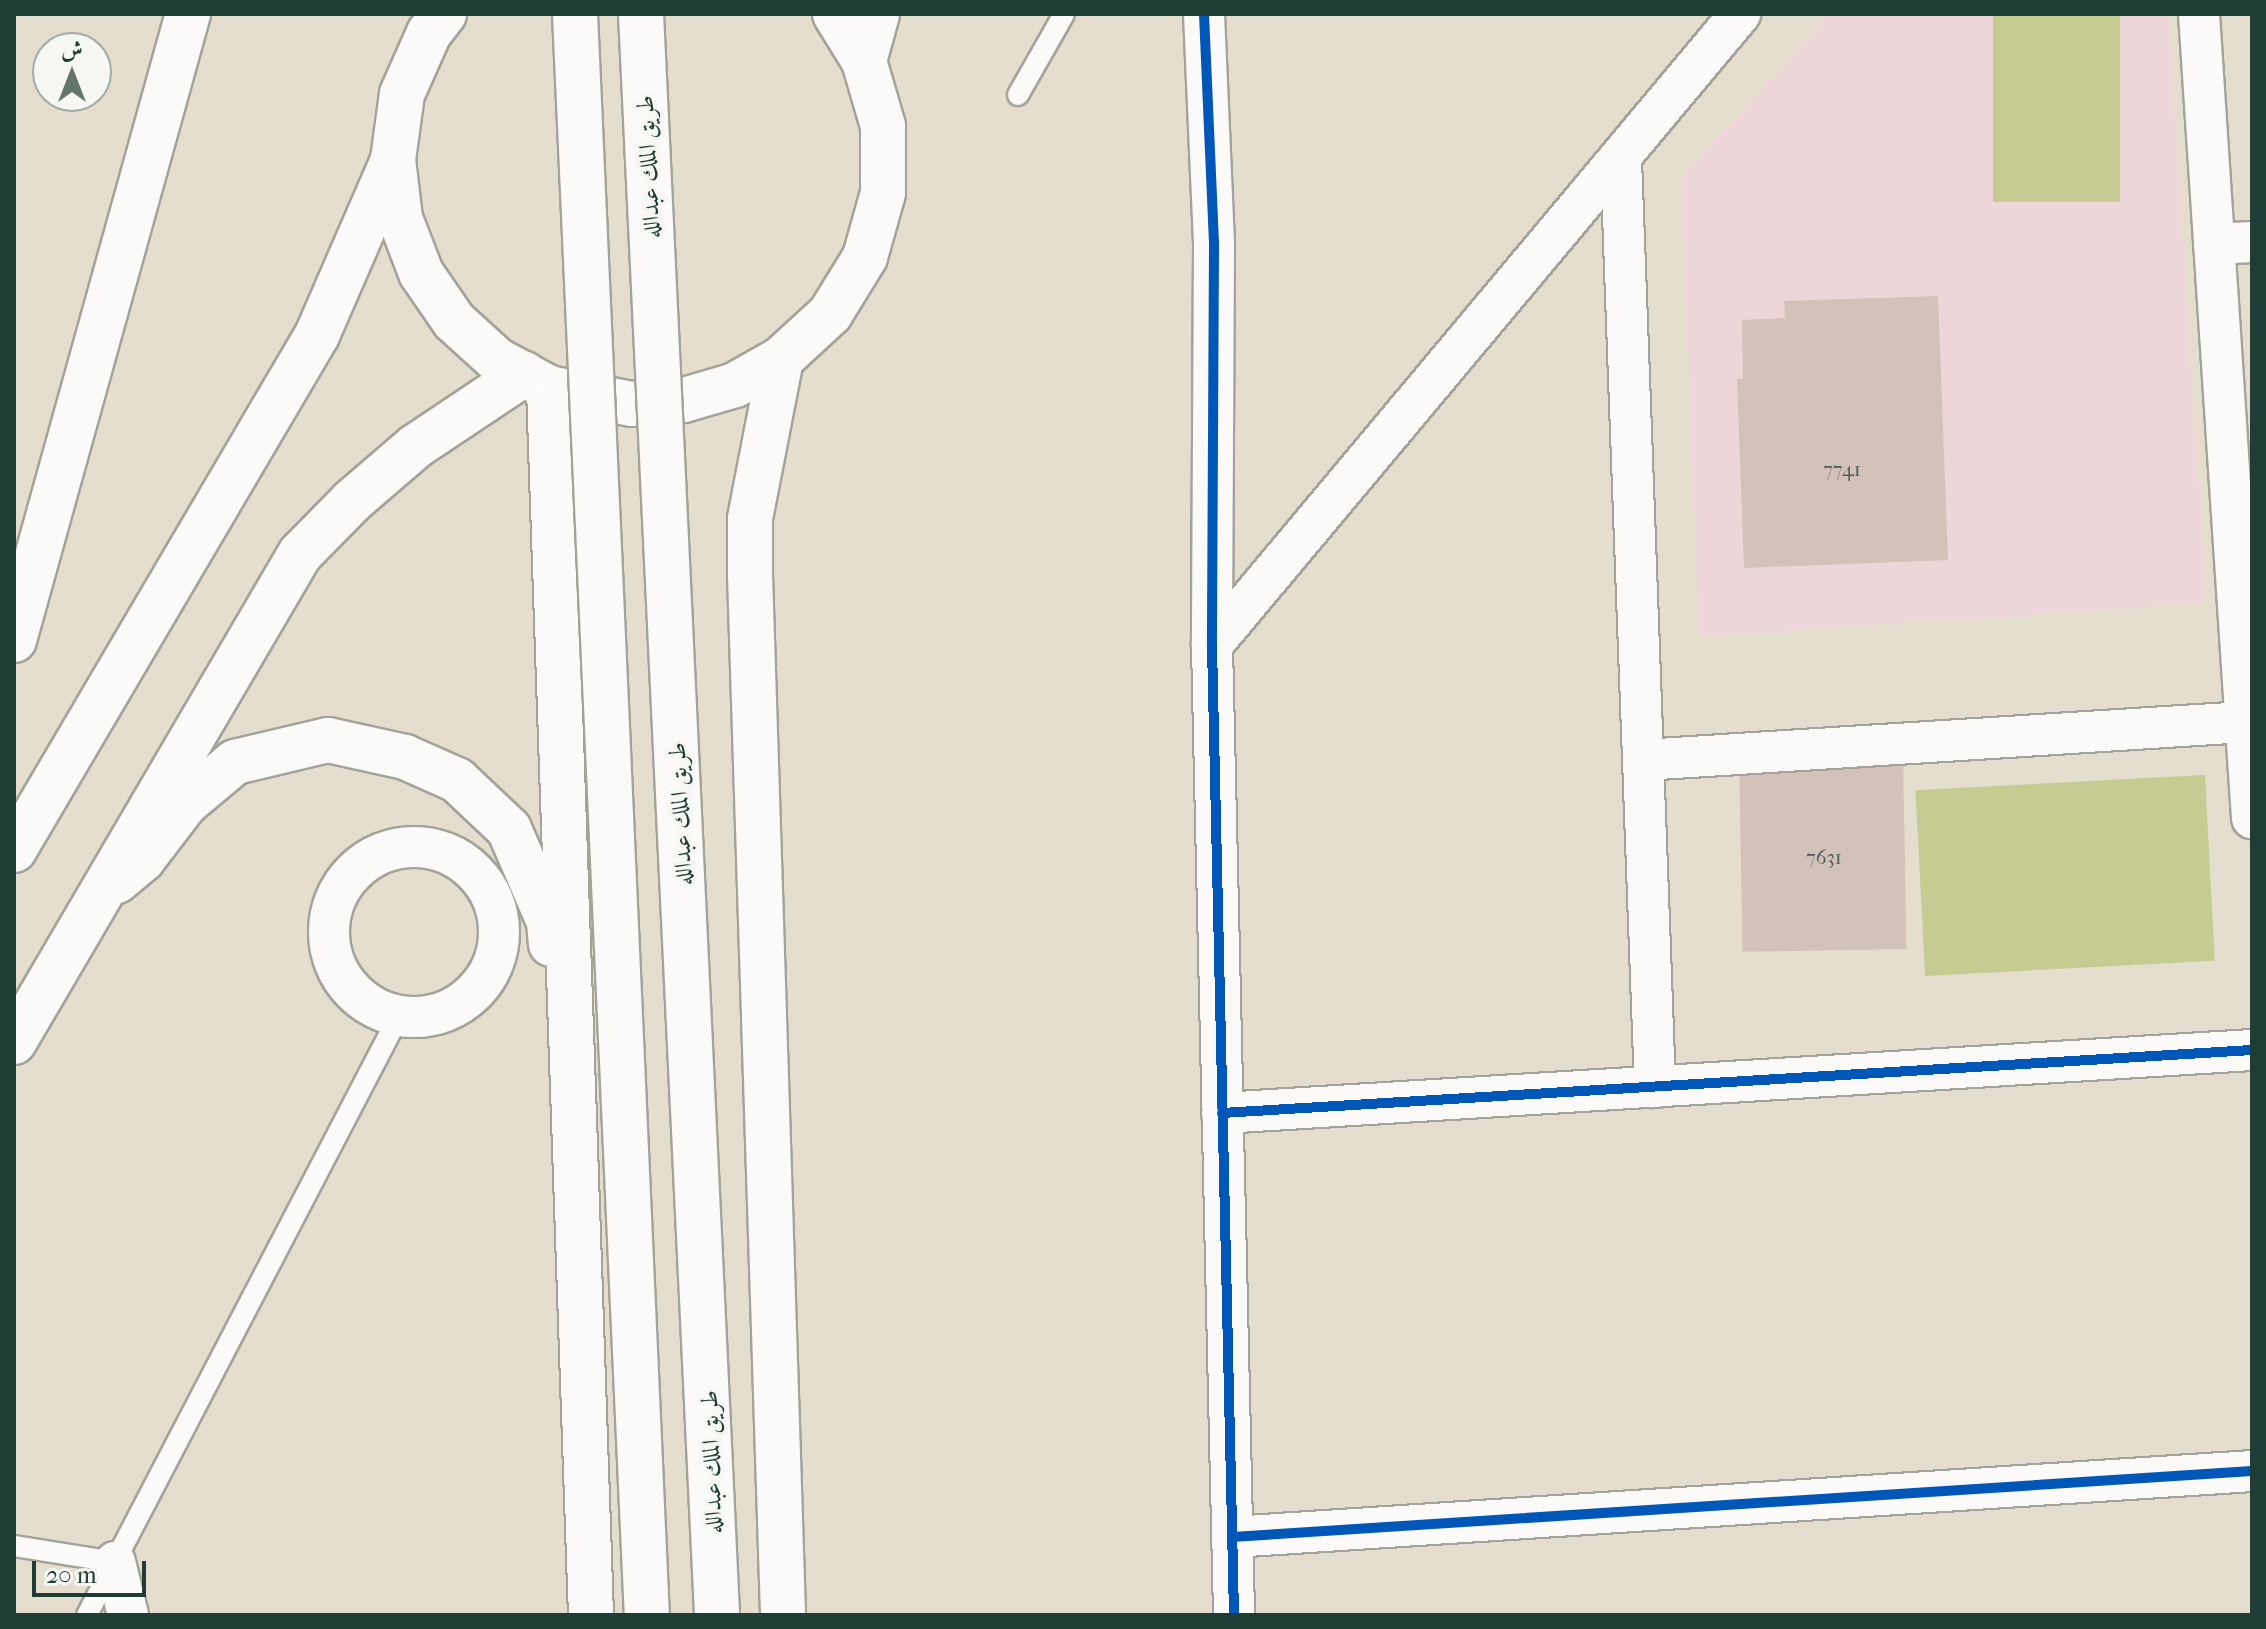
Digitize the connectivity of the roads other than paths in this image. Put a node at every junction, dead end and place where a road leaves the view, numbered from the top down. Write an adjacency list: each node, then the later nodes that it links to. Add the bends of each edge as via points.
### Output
1 (188, 14): 18 (main road)
2 (444, 14): 14 (main road, via 429,33 402,94)
3 (575, 14): 38 (main road, bridge)
4 (641, 14): 39 (main road, طريق الملك عبدالله, bridge)
5 (835, 14): 11 (main road)
6 (877, 14): 11 (main road)
7 (1064, 14): 12 (lane)
8 (1204, 14): 19 (street, via 1214,245)
9 (1740, 14): 13 (street)
10 (2199, 14): 15 (street)
11 (864, 61): 16 (main road, via 883,126 883,193 869,244 830,314)
12 (1018, 95)
13 (1621, 159): 19 (street); 21 (street)
14 (393, 160): 17 (main road, via 400,218 421,273 454,321 497,360); 23 (main road, via 317,335)
15 (2233, 243): 20 (street)
16 (781, 359): 17 (main road, via 735,385 684,400 632,404); 40 (main road, via 750,519 750,575)
17 (536, 381): 24 (main road, via 416,446 300,554); 30 (main road)
18 (14, 640)
19 (1212, 645): 29 (street)
20 (2246, 722): 21 (street); 22 (street)
21 (1643, 760): 28 (street)
22 (2252, 818)
23 (14, 850)
24 (95, 902): 26 (main road); 30 (main road, via 143,859 185,804 235,762 328,740 405,757 457,780 509,829 549,922)
25 (399, 1016): 25 (street, via 445,1012 465,1001 488,975 499,943 499,919 480,878 463,863 422,847 390,851 362,865 346,880 330,919 329,941 345,981 377,1009); 34 (lane)
26 (14, 1042)
27 (2252, 1050): 28 (street)
28 (1655, 1087): 29 (street)
29 (1222, 1113): 32 (street)
30 (582, 1362): 37 (main road)
31 (2252, 1471): 32 (street)
32 (1232, 1537): 41 (street)
33 (14, 1546): 34 (lane)
34 (115, 1562): 35 (lane); 36 (street)
35 (87, 1615)
36 (128, 1615)
37 (591, 1615)
38 (647, 1615)
39 (717, 1615)
40 (783, 1615)
41 (1234, 1615)

